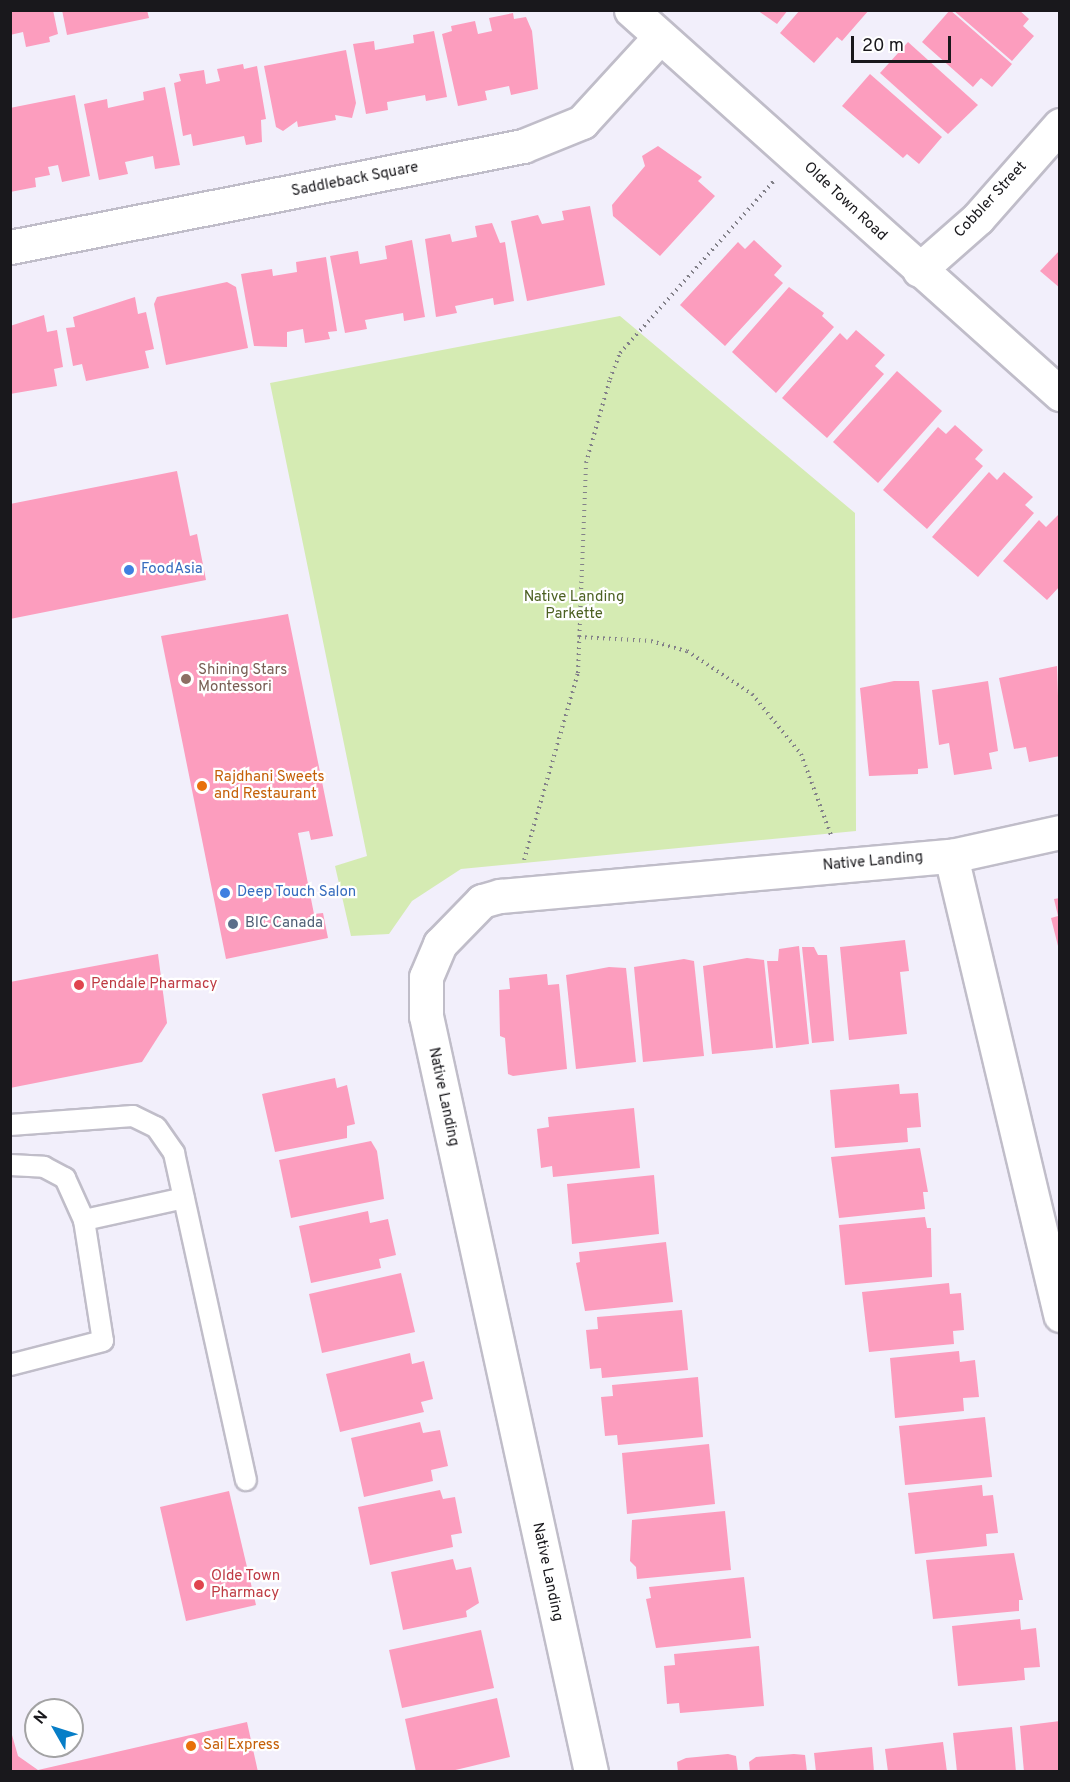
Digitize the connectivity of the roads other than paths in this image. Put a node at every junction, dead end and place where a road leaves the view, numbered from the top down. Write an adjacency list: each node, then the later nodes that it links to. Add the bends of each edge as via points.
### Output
1 (631, 10): 2 (street, Olde Town Road)
2 (660, 37): 4 (street, Saddleback Square, via 582,122 524,146); 5 (street, Olde Town Road)
3 (1059, 125): 5 (street, Cobbler Street, via 978,218)
4 (10, 248)
5 (919, 270): 6 (street, Olde Town Road)
6 (1059, 394)
7 (1059, 832): 8 (street, Native Landing)
8 (951, 856): 13 (street); 16 (street, Native Landing, via 482,901 440,944 426,977 426,1016)
9 (10, 1125): 11 (lane, via 133,1116 156,1127 174,1153)
10 (10, 1166): 12 (lane, via 44,1167 65,1178)
11 (184, 1198): 12 (lane); 15 (lane)
12 (84, 1220): 14 (lane, via 103,1341)
13 (1059, 1315)
14 (10, 1365)
15 (246, 1479)
16 (591, 1772)

